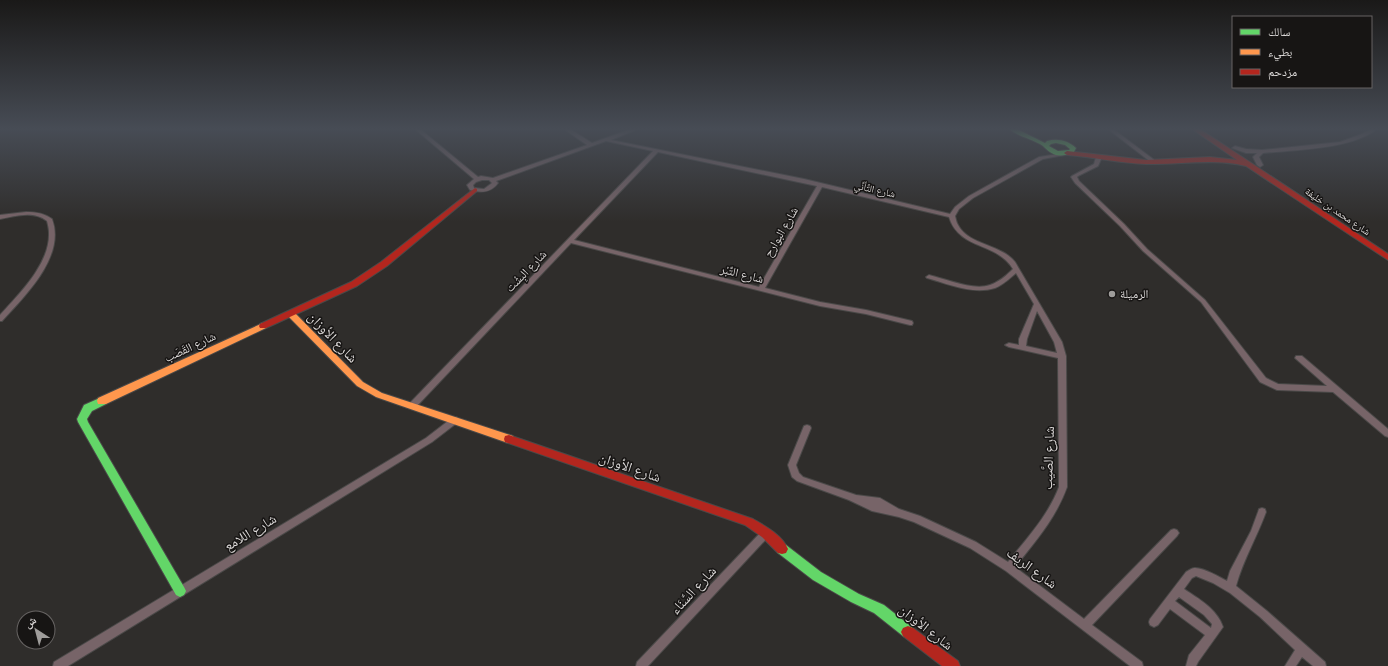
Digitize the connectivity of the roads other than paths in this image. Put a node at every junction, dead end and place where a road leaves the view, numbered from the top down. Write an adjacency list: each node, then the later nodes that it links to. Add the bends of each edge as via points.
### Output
1 (454, 160): 17 (street)
2 (548, 160): 18 (street)
3 (647, 160): 23 (street, شارع البِشْت)
4 (699, 160): 19 (street, شارع التَّأنِّي)
5 (1037, 160): 21 (street, via 966,200)
6 (1097, 160): 37 (street, via 1096,164 1076,174 1074,177 1077,182 1145,250 1203,301 1263,380 1277,387)
7 (1132, 160): 14 (main road)
8 (1151, 160): 14 (street)
9 (1183, 160): 14 (main road)
10 (1234, 160): 15 (main road)
11 (1241, 160): 15 (main road, شارع محمد بن خليفة)
12 (1253, 160): 16 (main road, شارع محمد بن خليفة)
13 (1257, 160): 16 (street)
14 (1154, 162)
15 (1249, 165): 25 (main road, شارع محمد بن خليفة)
16 (1260, 165): 24 (main road, شارع محمد بن خليفة)
17 (477, 179): 18 (street); 20 (street, via 470,185)
18 (493, 180): 20 (street, via 494,185 490,188)
19 (820, 186): 21 (street, شارع التَّأنِّي); 28 (street, شارع البوارح)
20 (475, 190): 30 (main road, شارع القَصَب, via 365,278)
21 (952, 216): 26 (street, شارع الصَّيب, via 954,226 960,232 1004,254)
22 (0, 217): 31 (street, via 43,215 50,220 52,232 49,250 39,272)
23 (569, 241): 28 (street, شارع التِّبْر); 38 (street, شارع البِشْت)
24 (1388, 248)
25 (1388, 258)
26 (1017, 269): 27 (street, via 994,286 987,288); 29 (street, شارع الصَّيب)
27 (929, 277)
28 (761, 290): 32 (street, شارع التِّبْر)
29 (1037, 304): 34 (street, via 1023,338); 35 (street, شارع الصَّيب, via 1058,342)
30 (291, 314): 38 (main road, شارع الأوزان, via 360,384 379,395); 48 (main road, شارع القَصَب, via 100,402 88,408 83,416 83,422)
31 (0, 319)
32 (910, 323)
33 (1009, 345): 34 (street)
34 (1022, 348): 35 (street)
35 (1062, 356): 45 (street, شارع الصَّيب, via 1063,487 1053,510)
36 (1299, 358): 37 (street)
37 (1336, 389): 41 (street)
38 (412, 406): 39 (main road, شارع الأوزان)
39 (455, 420): 43 (main road, شارع الأوزان, via 739,518); 48 (street, شارع اللامع, via 429,440)
40 (807, 428): 45 (street, شارع الريف, via 792,465 795,475 806,482 852,497 874,508 899,513 954,535)
41 (1388, 434)
42 (1262, 512): 46 (street)
43 (766, 533): 55 (street, شارع السَّنَاء); 56 (main road, شارع الأوزان, via 784,551 817,576 879,609)
44 (1174, 533): 51 (street)
45 (1009, 568): 51 (street, شارع الريف)
46 (1230, 588): 47 (street, via 1195,572 1189,575); 53 (street)
47 (1177, 590): 49 (street); 52 (street, via 1214,618 1218,627)
48 (180, 591): 54 (street, شارع اللامع)
49 (1168, 602): 50 (street); 52 (street)
50 (1154, 622)
51 (1085, 626): 57 (street, شارع الريف)
52 (1212, 634): 58 (street, via 1193,659)
53 (1301, 650): 59 (street); 60 (street)
54 (58, 666)
55 (641, 666)
56 (953, 666)
57 (1138, 666)
58 (1191, 666)
59 (1290, 666)
60 (1321, 666)

